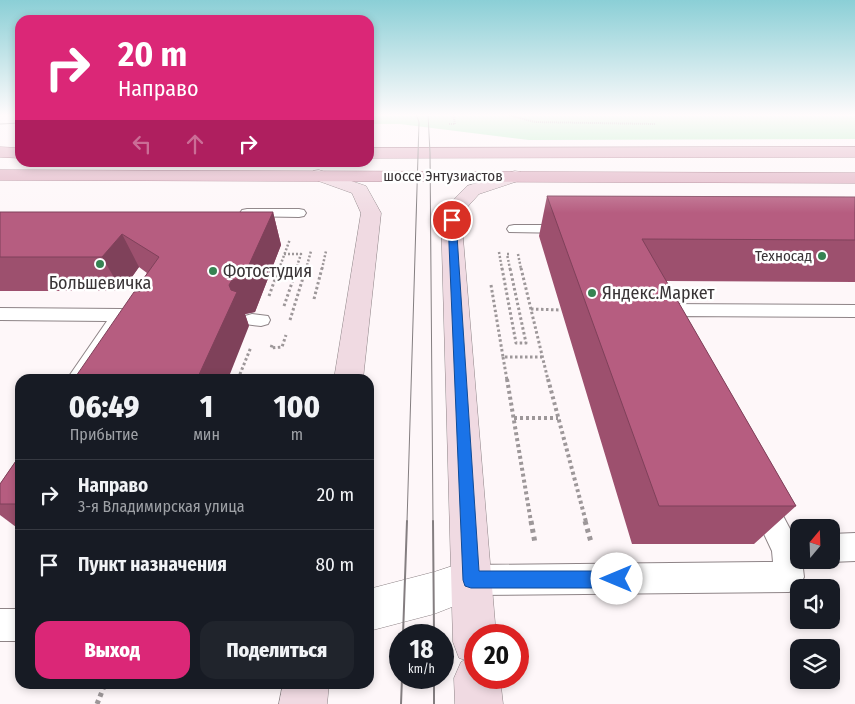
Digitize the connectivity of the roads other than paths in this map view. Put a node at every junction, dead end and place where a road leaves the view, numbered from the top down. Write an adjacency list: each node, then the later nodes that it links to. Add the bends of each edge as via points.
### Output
1 (0, 152): 2 (main road)
2 (15, 152)
3 (855, 152): 4 (main road, шоссе Энтузиастов)
4 (374, 153)
5 (0, 175): 6 (main road, шоссе Энтузиастов)
6 (319, 175): 7 (main road, шоссе Энтузиастов); 17 (street, via 360,190 371,212)
7 (515, 176): 8 (main road, шоссе Энтузиастов); 23 (street, via 473,190 451,212)
8 (855, 178)
9 (230, 213): 10 (lane)
10 (299, 213)
11 (514, 229): 12 (lane)
12 (582, 229)
13 (855, 311): 15 (lane, via 662,310)
14 (0, 314): 16 (lane, via 130,316)
15 (671, 328)
16 (81, 374)
17 (349, 374)
18 (754, 487): 19 (lane)
19 (790, 545)
20 (855, 547): 21 (lane)
21 (840, 548)
22 (790, 567): 23 (lane, via 789,577)
23 (471, 580): 24 (street); 25 (street)
24 (374, 609)
25 (474, 624)
26 (0, 625): 27 (lane)
27 (15, 625)
28 (305, 689): 30 (street)
29 (478, 689): 31 (street)
30 (303, 704)
31 (479, 704)

